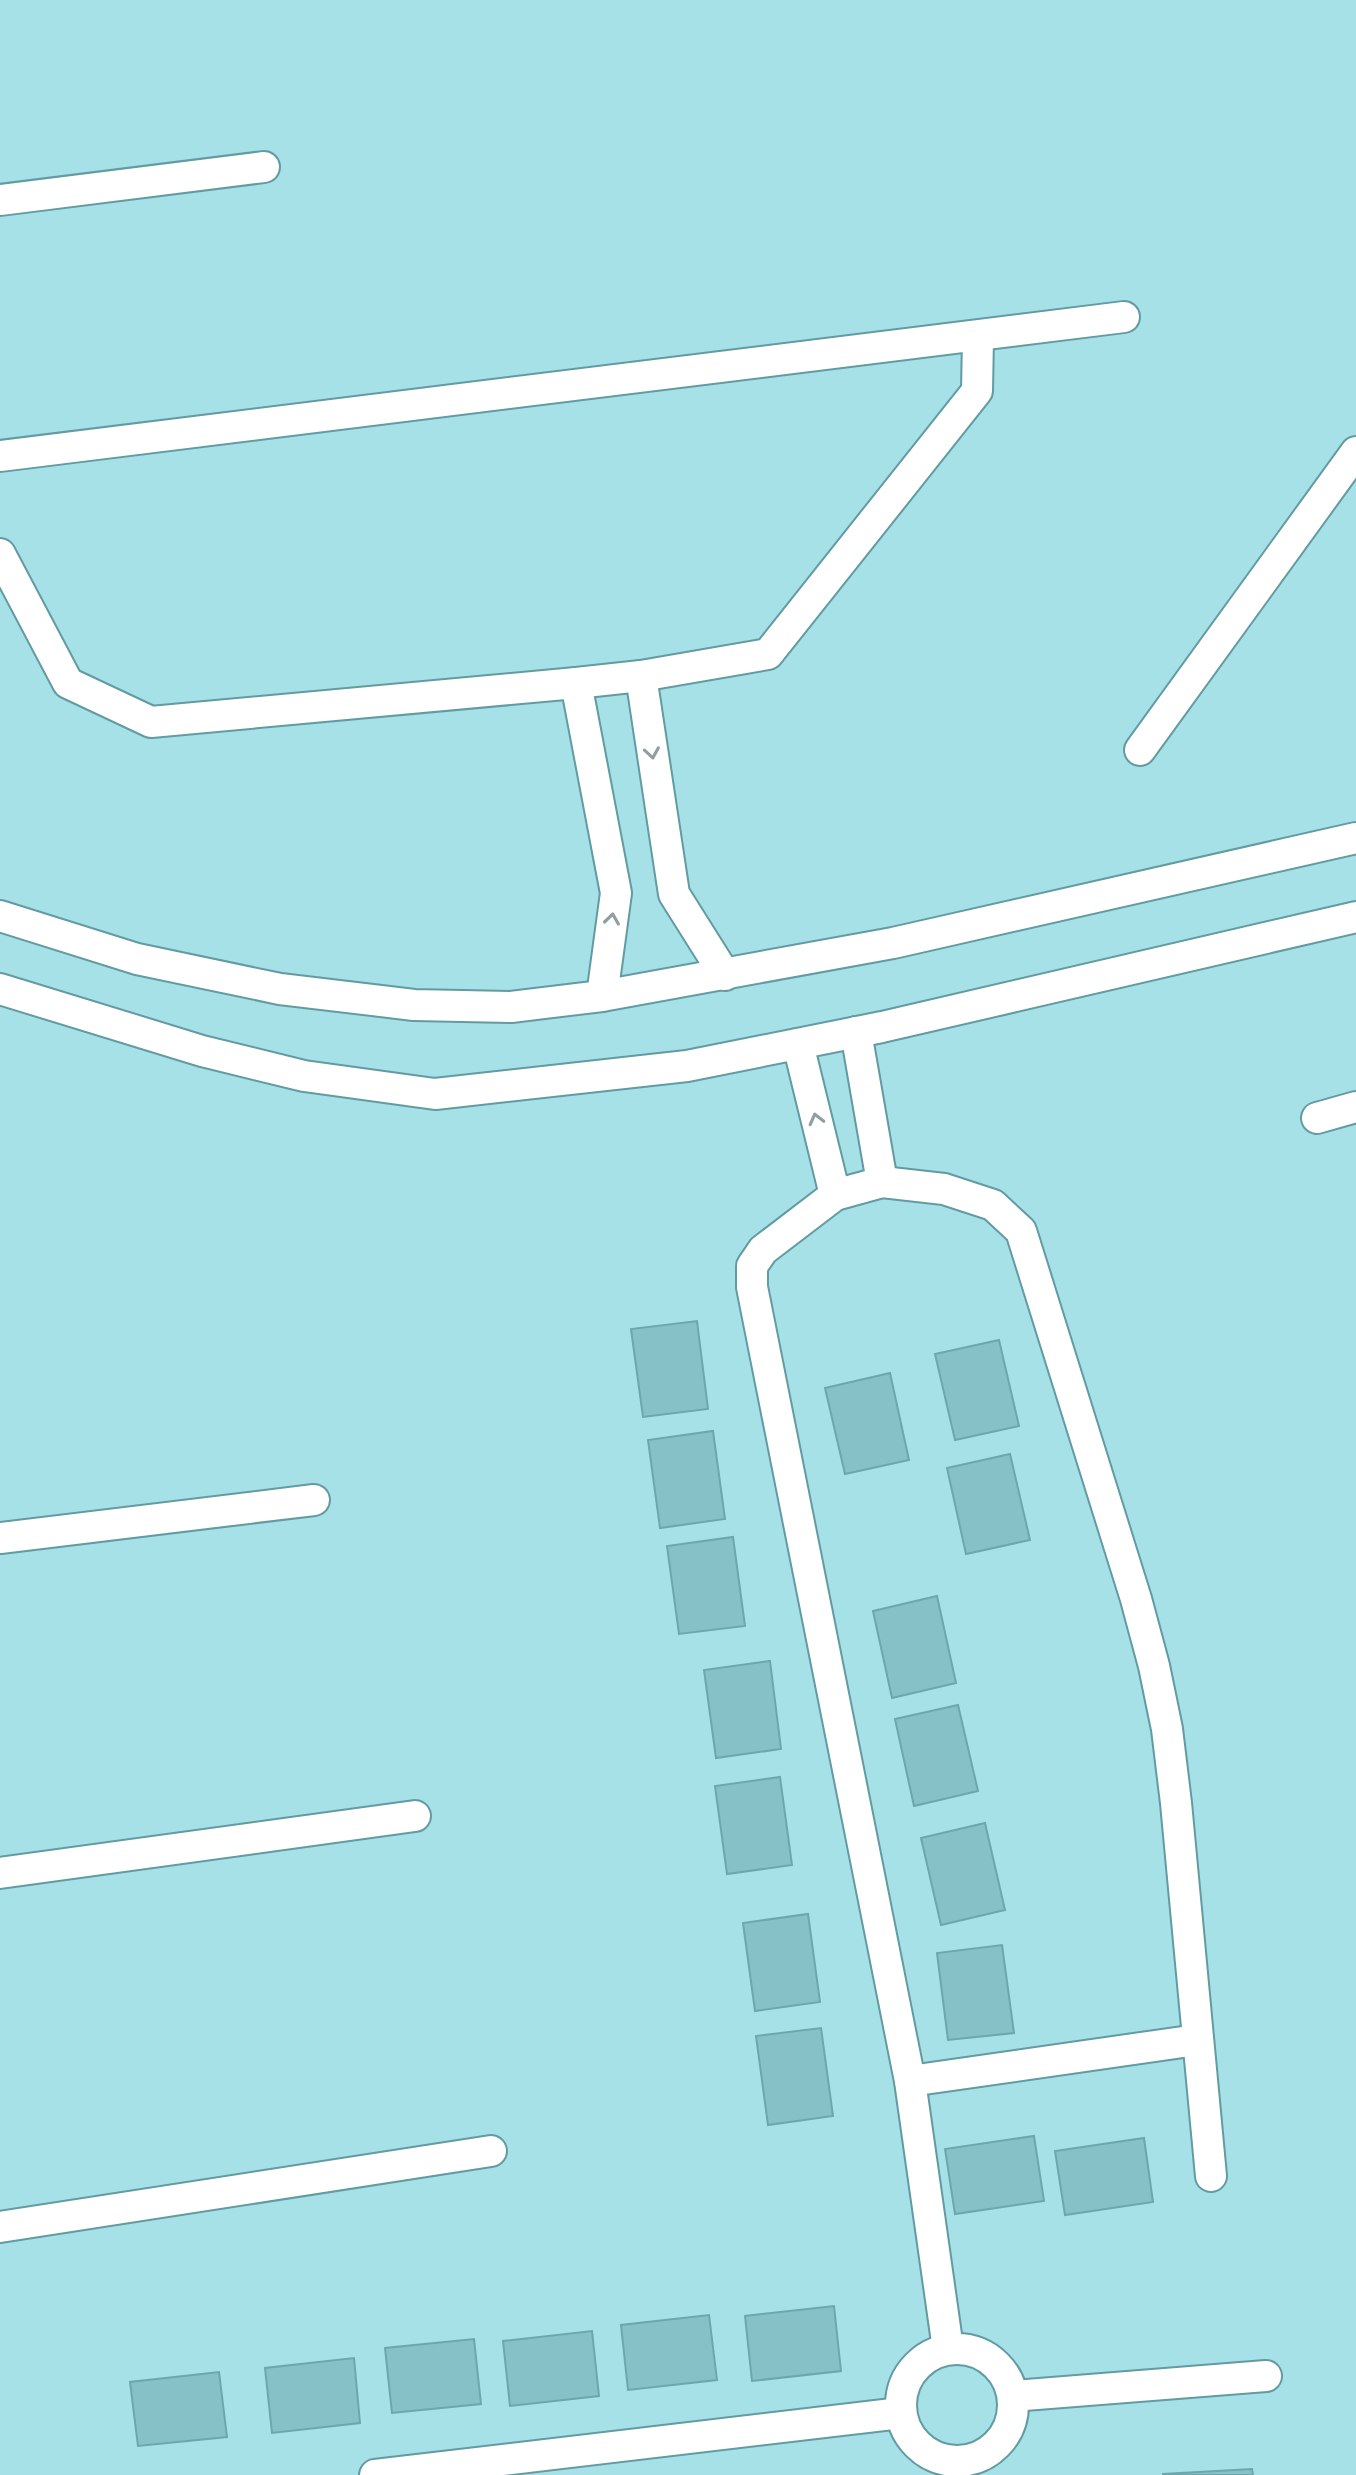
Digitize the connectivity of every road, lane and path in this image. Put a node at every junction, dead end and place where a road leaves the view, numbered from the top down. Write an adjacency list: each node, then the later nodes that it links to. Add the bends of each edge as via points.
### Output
1 (264, 167): 2 (street)
2 (0, 200)
3 (1124, 317): 4 (street)
4 (978, 337): 6 (street); 8 (street, via 977,391 768,654)
5 (1356, 452): 10 (street)
6 (0, 456)
7 (0, 554): 9 (street, via 68,683 151,722)
8 (641, 676): 9 (street); 14 (street, one-way to 14, via 674,894)
9 (576, 683): 16 (street, one-way to 9, via 616,893)
10 (1140, 750)
11 (1356, 838): 14 (street, via 893,943)
12 (0, 916): 16 (street, via 137,959 280,989 456,1006 511,1007)
13 (1356, 917): 17 (street)
14 (725, 975): 16 (street)
15 (0, 989): 18 (street, via 202,1051 304,1076 435,1094 687,1066)
16 (602, 996)
17 (856, 1032): 18 (street); 21 (street)
18 (798, 1044): 22 (street, one-way to 18)
19 (1356, 1107): 20 (street)
20 (1317, 1118)
21 (882, 1182): 22 (street); 27 (street, via 944,1189 993,1205 1021,1231 1154,1666 1176,1803)
22 (835, 1195): 28 (street, via 763,1250 752,1266 752,1287)
23 (314, 1500): 24 (street)
24 (0, 1538)
25 (415, 1816): 26 (street)
26 (0, 1873)
27 (1197, 2040): 28 (street); 30 (street)
28 (910, 2081): 32 (street)
29 (491, 2151): 31 (street)
30 (1211, 2176)
31 (0, 2227)
32 (948, 2349): 34 (street, via 965,2349 989,2360 1007,2379); 35 (street, via 917,2365 901,2396)
33 (1266, 2376): 34 (street)
34 (1013, 2396): 36 (street, via 1013,2414 1002,2438)
35 (901, 2413): 36 (street, via 917,2444); 37 (street)
36 (965, 2468)
37 (375, 2475)

